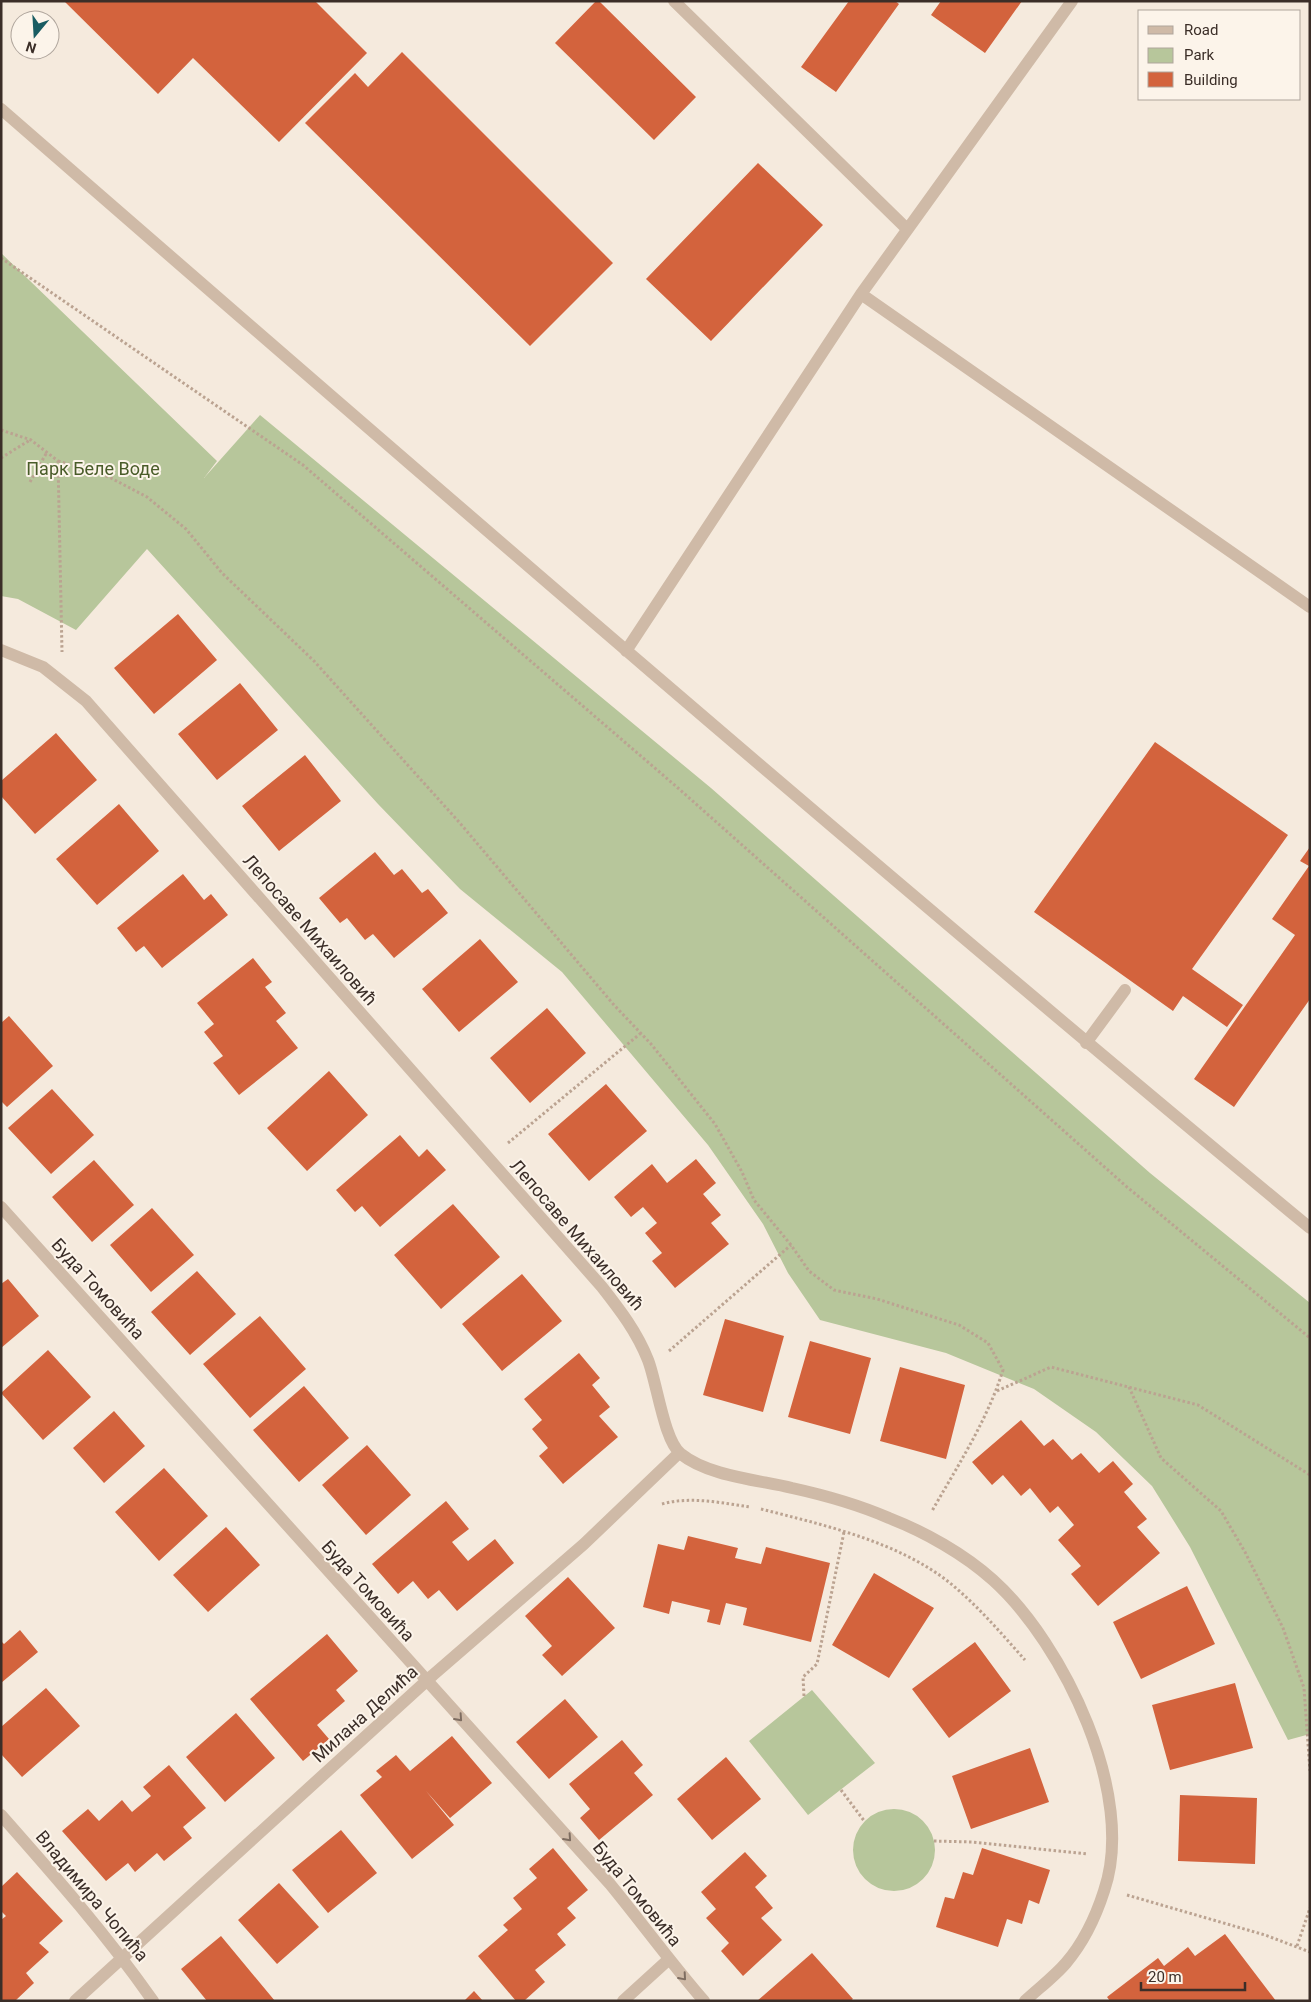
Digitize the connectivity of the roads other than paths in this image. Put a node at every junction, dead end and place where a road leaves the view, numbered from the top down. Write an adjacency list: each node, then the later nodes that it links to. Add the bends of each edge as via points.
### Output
1 (674, 1): 4 (street)
2 (1072, 1): 4 (street)
3 (1, 110): 8 (street)
4 (907, 229): 5 (street)
5 (861, 294): 6 (street); 8 (street)
6 (1310, 607)
7 (1, 650): 13 (street, Лепосаве Михаиловић, via 43,667 86,701 602,1287 631,1325 649,1361 669,1434)
8 (626, 650): 10 (street)
9 (1125, 990): 10 (street)
10 (1086, 1043): 12 (street)
11 (1, 1207): 14 (street, Буда Томовића)
12 (1310, 1228)
13 (679, 1453): 14 (street, Милана Делића, via 584,1544); 22 (street, via 717,1471 794,1488 890,1518 962,1557 993,1580 1024,1612 1048,1646 1087,1718 1103,1773 1112,1829 1111,1857 1105,1890 1088,1930 1066,1963)
14 (426, 1682): 16 (street, Милана Делића); 17 (street, Буда Томовића, one-way to 17, via 610,1884)
15 (1, 1815): 16 (street, Владимира Чопића)
16 (123, 1958): 18 (street, Милана Делића); 19 (street, Владимира Чопића)
17 (668, 1960): 20 (street); 21 (street, Буда Томовића, one-way to 21)
18 (75, 2001)
19 (153, 2001)
20 (623, 2001)
21 (704, 2001)
22 (1026, 2001)

